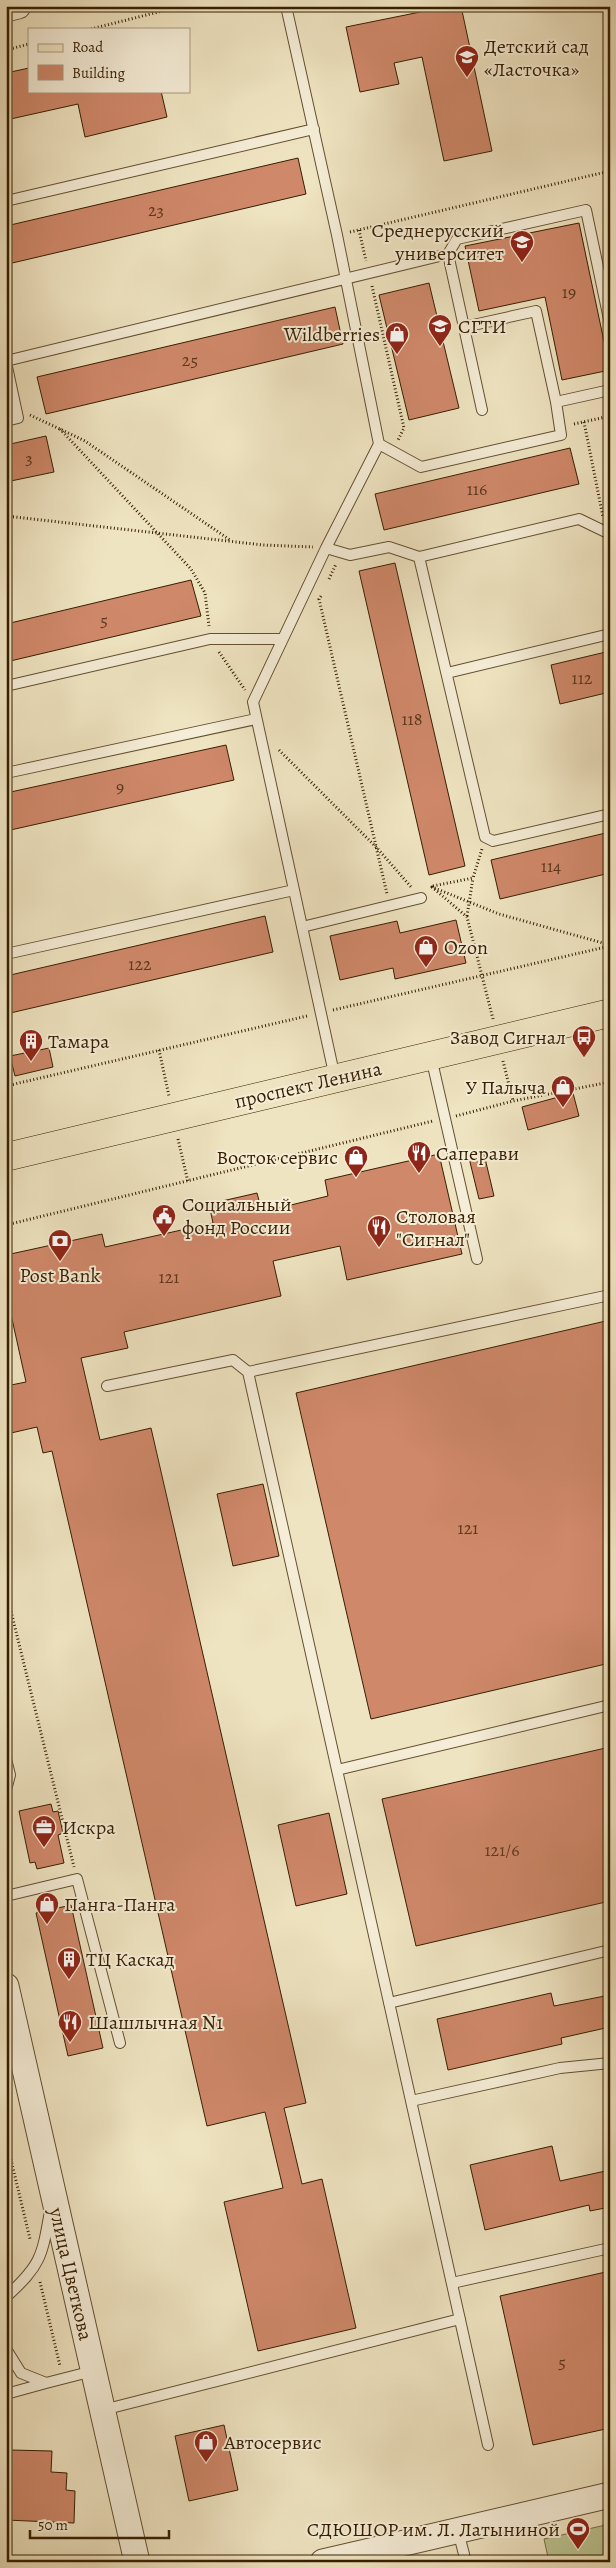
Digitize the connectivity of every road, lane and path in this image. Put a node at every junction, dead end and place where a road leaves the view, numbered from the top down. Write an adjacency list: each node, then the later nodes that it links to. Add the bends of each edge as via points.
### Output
1 (18, 6): 4 (street)
2 (182, 6): 5 (path)
3 (286, 6): 8 (lane)
4 (6, 9)
5 (95, 28)
6 (28, 44): 7 (path)
7 (6, 50)
8 (314, 129): 10 (lane); 11 (lane)
9 (610, 171): 11 (path)
10 (6, 201)
11 (337, 235): 13 (lane)
12 (448, 254): 13 (lane); 14 (lane, via 457,239 586,210); 15 (lane)
13 (345, 278): 16 (lane); 26 (lane)
14 (610, 324)
15 (464, 327): 18 (lane, via 536,311); 20 (lane)
16 (6, 362): 19 (lane)
17 (610, 390): 18 (lane)
18 (556, 402): 24 (lane)
19 (16, 408): 22 (lane, via 18,418); 25 (path)
20 (482, 410)
21 (610, 416): 23 (path)
22 (6, 421)
23 (584, 422): 24 (path); 29 (path)
24 (560, 426): 26 (lane, via 561,436 421,467)
25 (60, 429): 28 (path); 30 (path, via 85,441)
26 (379, 444): 31 (lane)
27 (6, 516): 28 (path)
28 (154, 531): 30 (path); 34 (path, via 191,569 205,593)
29 (608, 533): 32 (lane, via 579,519)
30 (231, 541): 31 (path)
31 (326, 548): 32 (lane, via 350,556 389,547); 35 (lane)
32 (419, 557): 36 (lane)
33 (610, 634): 36 (lane)
34 (210, 639): 35 (lane); 37 (lane); 38 (path)
35 (282, 639): 38 (lane)
36 (446, 673): 43 (lane)
37 (6, 686)
38 (253, 702): 39 (lane)
39 (256, 718): 40 (lane); 41 (lane)
40 (259, 730): 46 (lane); 47 (path, via 377,848)
41 (6, 773)
42 (610, 814): 43 (lane, via 493,841)
43 (485, 837): 44 (path)
44 (473, 878): 45 (path); 48 (path)
45 (432, 887): 47 (path); 48 (path); 49 (path)
46 (294, 890): 50 (lane); 52 (lane)
47 (418, 895): 50 (lane)
48 (470, 902): 49 (path); 51 (path, via 499,914)
49 (467, 916): 54 (path)
50 (302, 927): 56 (lane)
51 (610, 945)
52 (6, 954)
53 (610, 1014): 54 (main road, проспект Ленина)
54 (498, 1040): 55 (main road, проспект Ленина); 58 (path)
55 (430, 1056): 56 (main road, проспект Ленина); 63 (lane)
56 (335, 1078): 61 (main road, проспект Ленина)
57 (610, 1082): 58 (path)
58 (513, 1101): 59 (path)
59 (446, 1118)
60 (437, 1120): 62 (path)
61 (6, 1157)
62 (6, 1225)
63 (477, 1259)
64 (610, 1295): 65 (lane)
65 (248, 1372): 66 (lane, via 233,1360); 70 (lane)
66 (107, 1386)
67 (6, 1591): 72 (path)
68 (610, 1706): 70 (lane)
69 (6, 1759): 71 (lane, via 10,1775)
70 (337, 1770): 76 (lane)
71 (6, 1790)
72 (77, 1879): 73 (lane); 77 (lane)
73 (6, 1896)
74 (610, 1950): 76 (lane)
75 (6, 1986): 80 (street, улица Цветкова)
76 (389, 2003): 79 (lane)
77 (120, 2043)
78 (610, 2063): 79 (lane, via 560,2068)
79 (411, 2101): 82 (lane)
80 (53, 2192): 83 (lane, via 43,2250 31,2274); 86 (street, улица Цветкова)
81 (610, 2248): 82 (lane)
82 (452, 2283): 84 (lane)
83 (6, 2298)
84 (460, 2319): 89 (lane); 90 (lane)
85 (6, 2349): 87 (lane, via 22,2372)
86 (93, 2372): 87 (lane); 89 (street, улица Цветкова)
87 (46, 2383): 88 (lane)
88 (6, 2394)
89 (102, 2410): 93 (street, улица Цветкова)
90 (488, 2445)
91 (610, 2495): 92 (street)
92 (458, 2530): 94 (street); 95 (lane)
93 (137, 2562)
94 (323, 2562)
95 (466, 2562)

